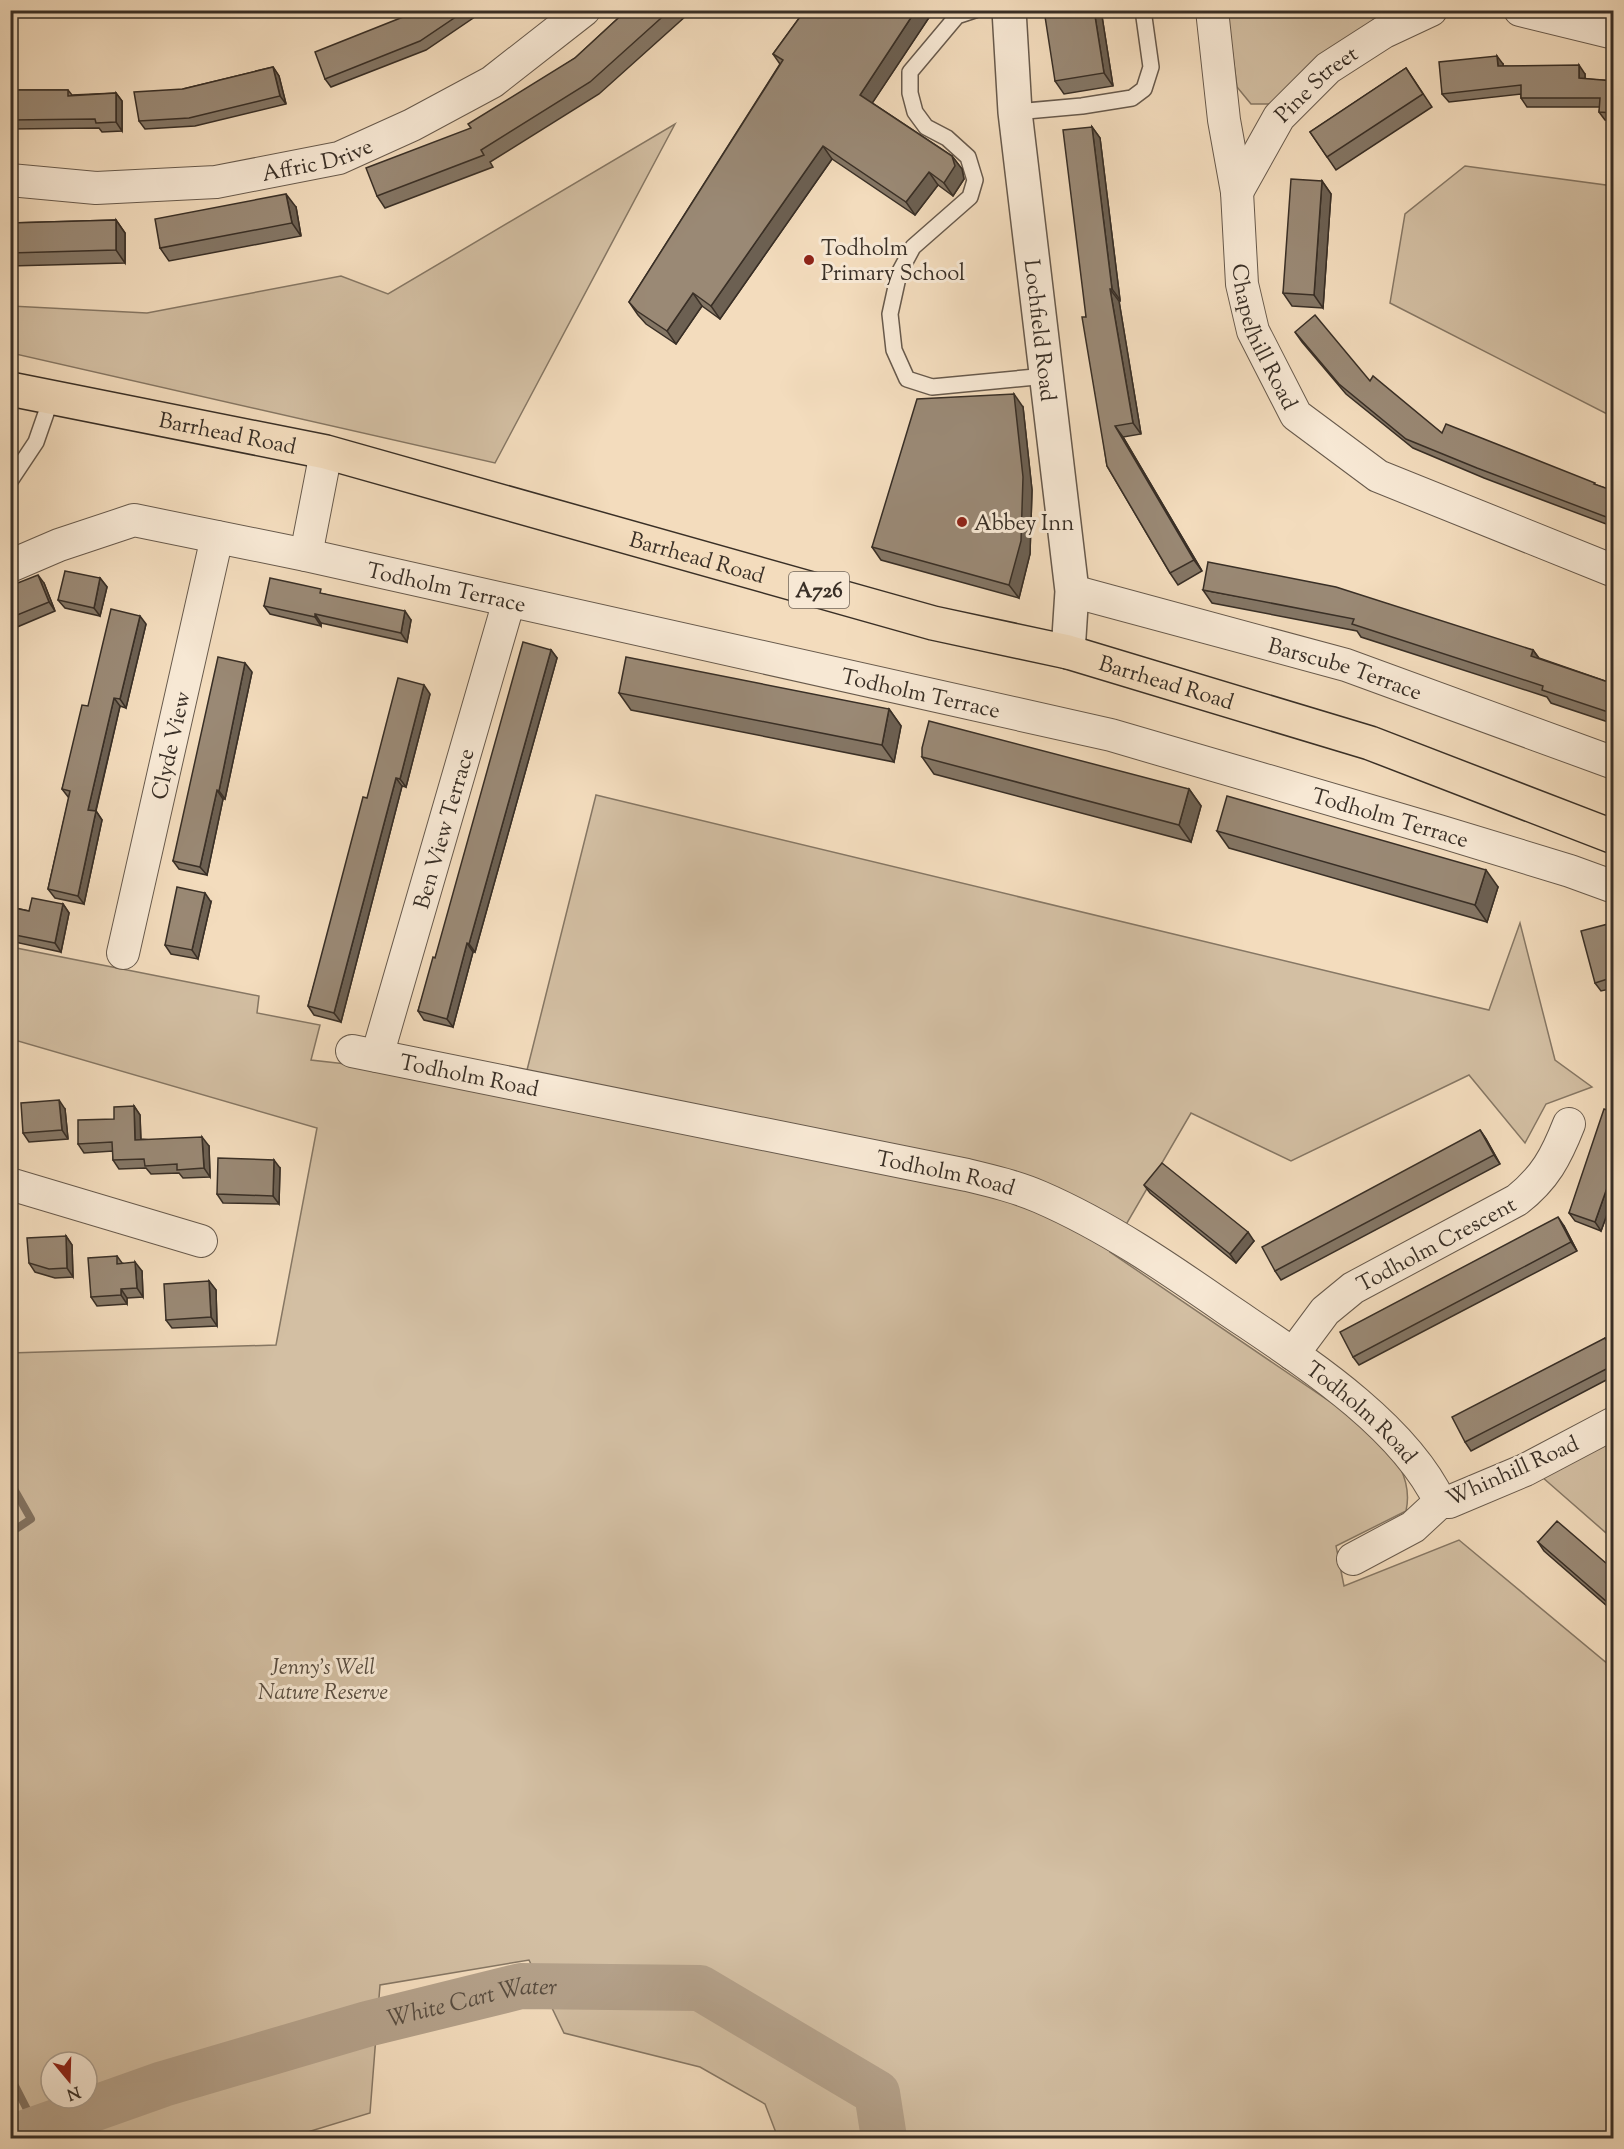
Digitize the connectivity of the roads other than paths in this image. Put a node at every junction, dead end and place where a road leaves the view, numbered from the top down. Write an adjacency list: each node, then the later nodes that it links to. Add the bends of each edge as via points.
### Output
1 (584, 10): 10 (street, Affric Drive, via 492,82 339,158 216,182 96,188)
2 (975, 10): 12 (lane, via 957,16 910,72 915,112 926,127 947,138 968,157 975,180 970,197 913,247 899,273 890,314 894,350 907,379 932,387)
3 (1009, 10): 9 (street, Lochfield Road)
4 (1143, 10): 9 (lane, via 1151,67 1144,89 1131,98)
5 (1212, 10): 11 (street, Chapelhill Road, via 1224,120)
6 (1431, 10): 11 (street, Pine Street, via 1384,32 1328,68 1279,117)
7 (1520, 10): 8 (street)
8 (1614, 33)
9 (1015, 112): 12 (street, Lochfield Road)
10 (10, 180)
11 (1237, 192): 20 (street, Chapelhill Road, via 1242,284 1253,331 1296,415 1378,476)
12 (1046, 376): 21 (street, Lochfield Road)
13 (10, 389): 14 (main road, Barrhead Road / A726)
14 (52, 396): 15 (main road, Barrhead Road / A726); 16 (lane, via 36,442)
15 (326, 452): 18 (street); 23 (main road, Barrhead Road / A726, via 933,622)
16 (10, 481)
17 (217, 537): 18 (street, Todholm Terrace); 19 (street, Todholm Terrace, via 134,520); 27 (street, Clyde View)
18 (306, 555): 22 (street, Todholm Terrace)
19 (10, 566)
20 (1614, 571)
21 (1072, 591): 23 (street, Lochfield Road); 24 (street, Barscube Terrace, via 1346,665)
22 (509, 602): 26 (street, Todholm Terrace, via 1111,735); 28 (street, Ben View Terrace)
23 (1068, 652): 25 (main road, Barrhead Road / A726, via 1370,743)
24 (1614, 763)
25 (1614, 837)
26 (1614, 887)
27 (123, 953)
28 (364, 1053): 32 (street, Todholm Road, via 1002,1184 1081,1216)
29 (1569, 1124): 32 (street, Todholm Crescent, via 1552,1163 1527,1192 1353,1288 1325,1311)
30 (10, 1184): 31 (street)
31 (201, 1241)
32 (1293, 1354): 34 (street, Todholm Road, via 1398,1440)
33 (1614, 1423): 34 (street, Whinhill Road, via 1525,1470 1449,1502)
34 (1440, 1502): 35 (street, Whinhill Road, via 1413,1527)
35 (1353, 1559)

